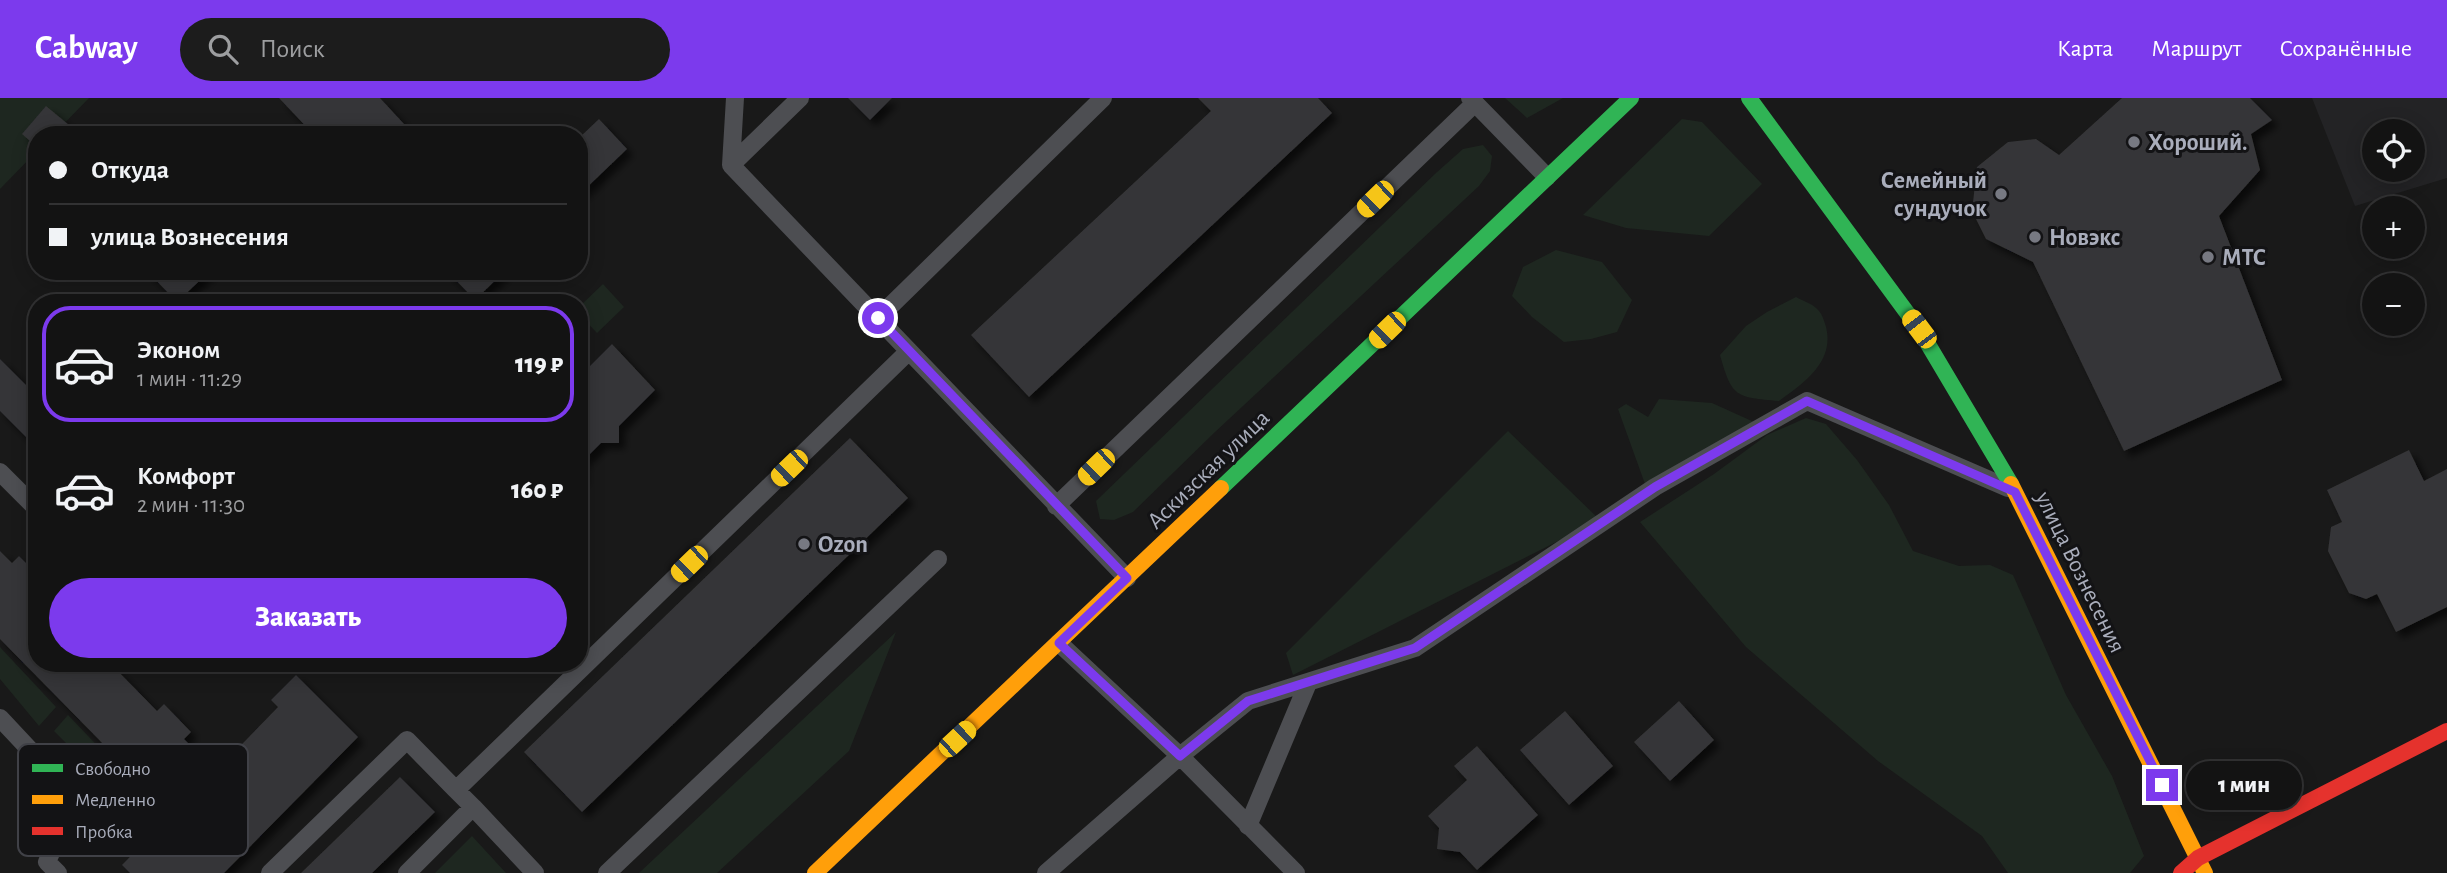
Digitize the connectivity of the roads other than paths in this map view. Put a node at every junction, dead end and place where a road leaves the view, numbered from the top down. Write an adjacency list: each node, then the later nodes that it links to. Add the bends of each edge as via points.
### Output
1 (735, 98): 7 (lane)
2 (800, 98): 7 (lane)
3 (1102, 98): 9 (lane)
4 (1631, 98): 8 (street, Аскизская улица)
5 (1749, 98): 12 (street, улица Вознесения, via 1919,329)
6 (1473, 100): 8 (lane); 14 (lane)
7 (731, 165): 9 (lane)
8 (1547, 177): 16 (street, Аскизская улица)
9 (878, 318): 10 (lane)
10 (909, 351): 14 (lane); 18 (lane)
11 (0, 472): 13 (lane)
12 (2015, 492): 20 (lane, via 1807,401 1655,487 1415,648); 29 (street, улица Вознесения)
13 (28, 500)
14 (1056, 506): 16 (lane)
15 (939, 559): 34 (lane)
16 (1127, 578): 17 (street, Аскизская улица)
17 (1059, 643): 24 (lane); 35 (street, Аскизская улица)
18 (588, 662)
19 (578, 672): 25 (lane)
20 (1308, 682): 24 (lane, via 1248,701); 27 (lane)
21 (0, 718): 23 (lane)
22 (2447, 731): 29 (street)
23 (24, 744)
24 (1180, 756): 27 (lane); 36 (lane)
25 (456, 790): 26 (lane); 31 (lane, via 407,740)
26 (473, 807): 32 (lane); 33 (lane)
27 (1248, 827): 37 (lane)
28 (50, 856): 30 (lane, via 47,862)
29 (2202, 866): 38 (street)
30 (58, 873)
31 (270, 873)
32 (407, 873)
33 (535, 873)
34 (607, 873)
35 (815, 873)
36 (1046, 873)
37 (1296, 873)
38 (2181, 873)

